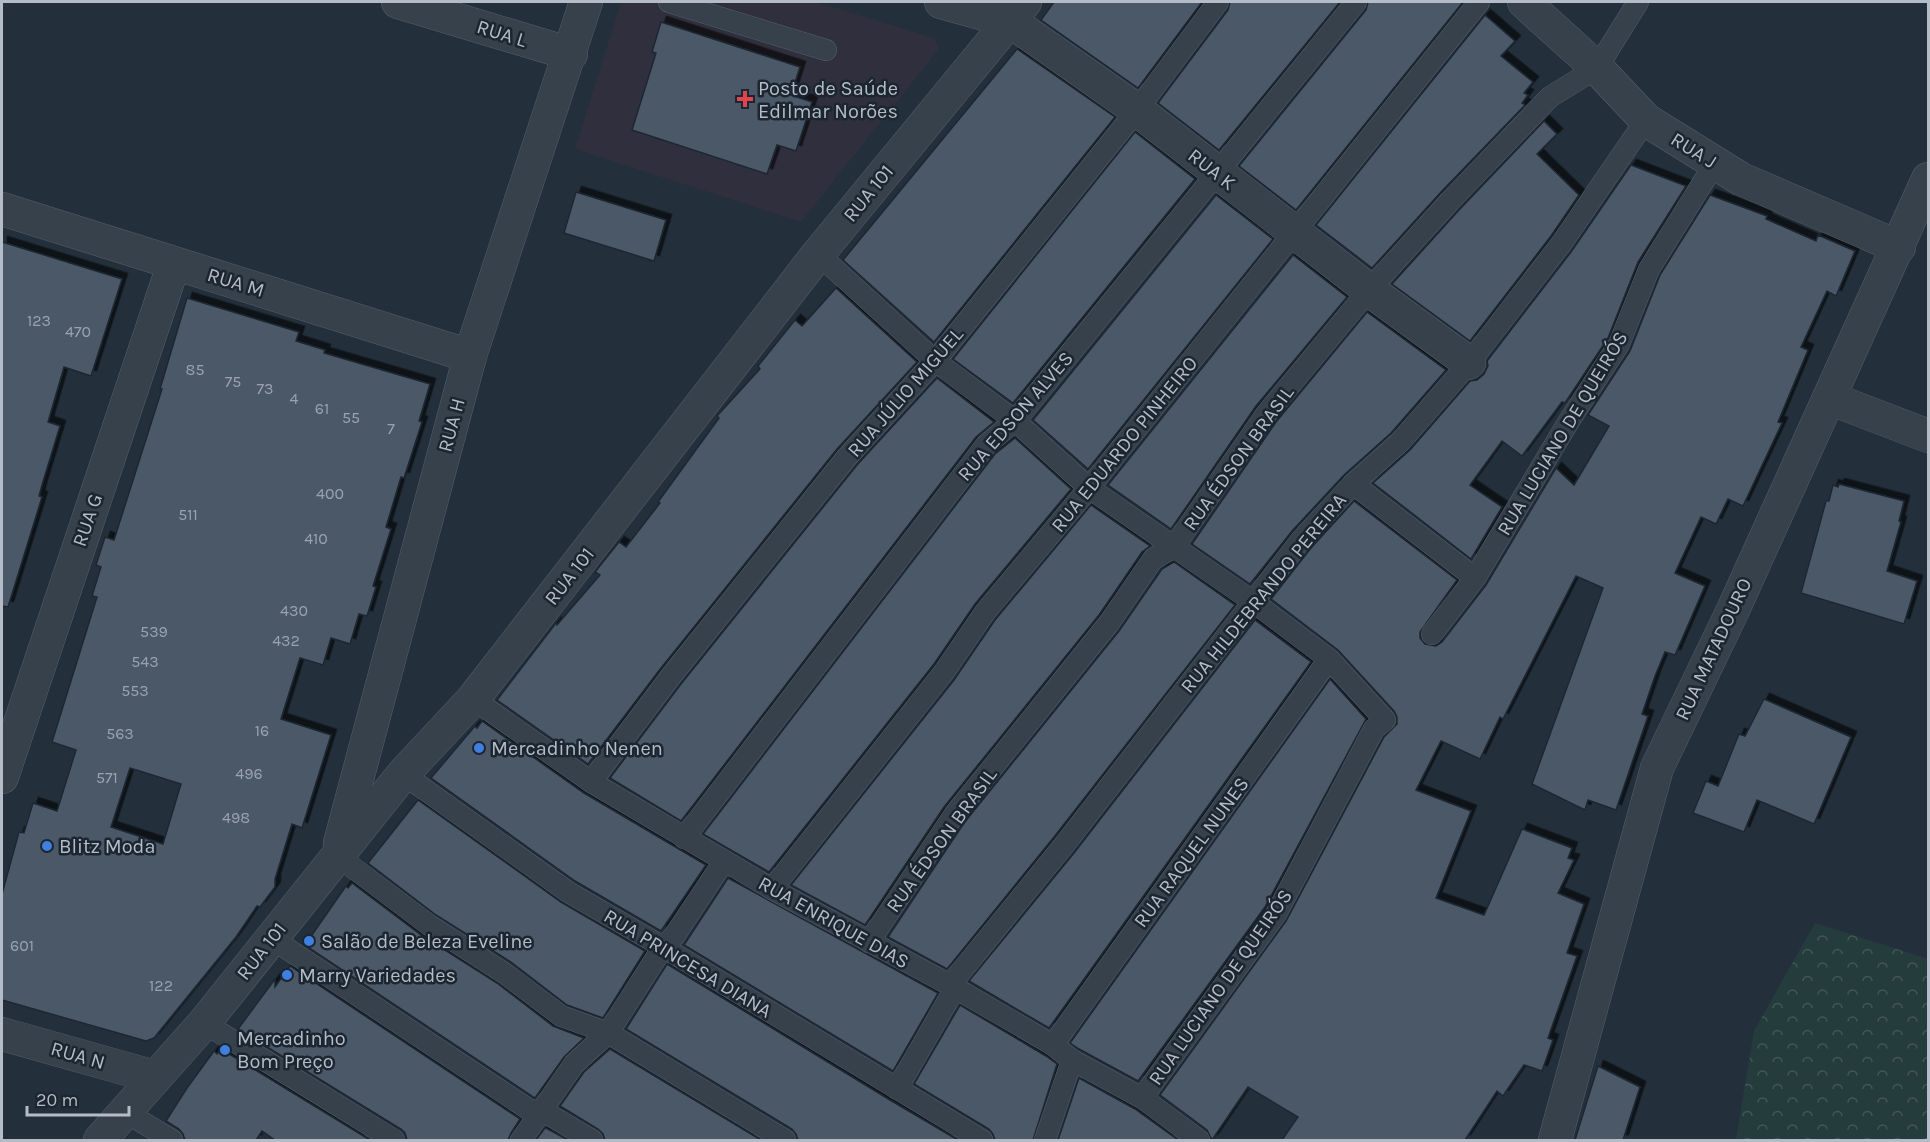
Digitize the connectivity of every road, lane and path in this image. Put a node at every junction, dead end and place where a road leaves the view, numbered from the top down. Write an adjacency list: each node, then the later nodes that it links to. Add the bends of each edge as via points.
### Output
1 (398, 2): 12 (street, RUA L)
2 (586, 2): 12 (street, RUA H)
3 (669, 2): 11 (lane)
4 (941, 2): 10 (street, RUA K)
5 (1218, 2): 14 (lane, RUA JÚLIO MIGUEL)
6 (1356, 2): 17 (lane, RUA EDSON ALVES)
7 (1479, 2): 20 (lane, RUA EDUARDO PINHEIRO)
8 (1524, 2): 13 (street, RUA J)
9 (1638, 2): 13 (lane, RUA ÉDSON BRASIL)
10 (1017, 11): 14 (street, RUA K); 22 (street, RUA 101)
11 (826, 50)
12 (571, 54): 25 (street, RUA H)
13 (1597, 68): 15 (street, RUA J); 24 (lane, RUA ÉDSON BRASIL, via 1550,97)
14 (1137, 110): 17 (street, RUA K); 26 (lane, RUA JÚLIO MIGUEL)
15 (1646, 120): 16 (street, RUA J); 27 (lane, RUA HILDEBRANDO PEREIRA, via 1561,244)
16 (1714, 163): 21 (street, RUA J, via 1741,179); 34 (lane, RUA LUCIANO DE QUEIRÓS, via 1649,269 1619,344)
17 (1216, 173): 20 (street, RUA K); 29 (lane, RUA EDSON ALVES)
18 (1929, 179): 21 (street, RUA MATADOURO)
19 (2, 209): 23 (street, RUA M)
20 (1294, 232): 24 (street, RUA K); 32 (lane, RUA EDUARDO PINHEIRO)
21 (1899, 247): 28 (street, RUA MATADOURO)
22 (818, 254): 26 (lane); 38 (street, RUA 101)
23 (174, 263): 25 (street, RUA M); 40 (street, RUA G)
24 (1369, 290): 27 (street, RUA K); 33 (lane, RUA ÉDSON BRASIL, via 1266,414)
25 (470, 356): 43 (street, RUA H)
26 (935, 361): 29 (lane); 41 (lane, RUA JÚLIO MIGUEL, via 840,466)
27 (1469, 363): 31 (lane, RUA HILDEBRANDO PEREIRA, via 1400,442)
28 (1829, 398): 30 (street); 69 (street, RUA MATADOURO, via 1657,768)
29 (1015, 421): 32 (lane); 42 (lane, RUA EDSON ALVES, via 986,445)
30 (1929, 436)
31 (1353, 484): 34 (lane); 35 (lane, RUA HILDEBRANDO PEREIRA, via 1301,540)
32 (1089, 488): 33 (lane); 45 (lane, RUA EDUARDO PINHEIRO, via 985,612 944,672)
33 (1173, 548): 35 (lane); 47 (lane, RUA ÉDSON BRASIL, via 1153,559 1108,624 954,815)
34 (1475, 578): 36 (lane, RUA LUCIANO DE QUEIRÓS)
35 (1252, 602): 37 (lane); 49 (lane, RUA HILDEBRANDO PEREIRA)
36 (1432, 634)
37 (1329, 659): 53 (lane, RUA RAQUEL NUNES); 57 (lane, RUA LUCIANO DE QUEIRÓS, via 1385,720 1374,729 1276,914)
38 (473, 699): 39 (street, RUA 101); 41 (lane, RUA ENRIQUE DIAS)
39 (403, 774): 43 (street, RUA 101); 48 (lane, RUA PRINCESA DIANA, via 568,892)
40 (2, 777)
41 (591, 782): 42 (lane, RUA ENRIQUE DIAS)
42 (684, 838): 44 (lane, RUA ENRIQUE DIAS)
43 (336, 855): 46 (street, RUA 101); 51 (lane, via 561,1016)
44 (724, 861): 45 (lane, RUA ENRIQUE DIAS); 48 (lane)
45 (772, 889): 47 (lane, RUA ENRIQUE DIAS)
46 (271, 938): 50 (street, RUA 101); 58 (lane, via 528,1109)
47 (869, 942): 49 (lane, RUA ENRIQUE DIAS)
48 (663, 947): 51 (lane); 56 (lane, RUA PRINCESA DIANA)
49 (952, 986): 53 (lane, RUA ENRIQUE DIAS); 56 (lane, RUA HILDEBRANDO PEREIRA)
50 (204, 1023): 55 (street, RUA 101); 62 (lane)
51 (608, 1033): 58 (lane, via 574,1065); 65 (lane)
52 (2, 1034): 55 (street, RUA N)
53 (1053, 1045): 54 (lane, RUA ENRIQUE DIAS)
54 (1072, 1060): 57 (lane, RUA ENRIQUE DIAS); 67 (lane)
55 (155, 1077): 59 (street, RUA 101)
56 (897, 1089): 66 (lane, RUA PRINCESA DIANA)
57 (1142, 1098): 68 (lane, RUA ENRIQUE DIAS)
58 (540, 1111): 63 (lane); 64 (lane)
59 (126, 1112): 60 (street, RUA 101); 61 (lane)
60 (100, 1140)
61 (172, 1140)
62 (394, 1140)
63 (521, 1140)
64 (592, 1140)
65 (785, 1140)
66 (982, 1140)
67 (1045, 1140)
68 (1198, 1140)
69 (1555, 1140)

